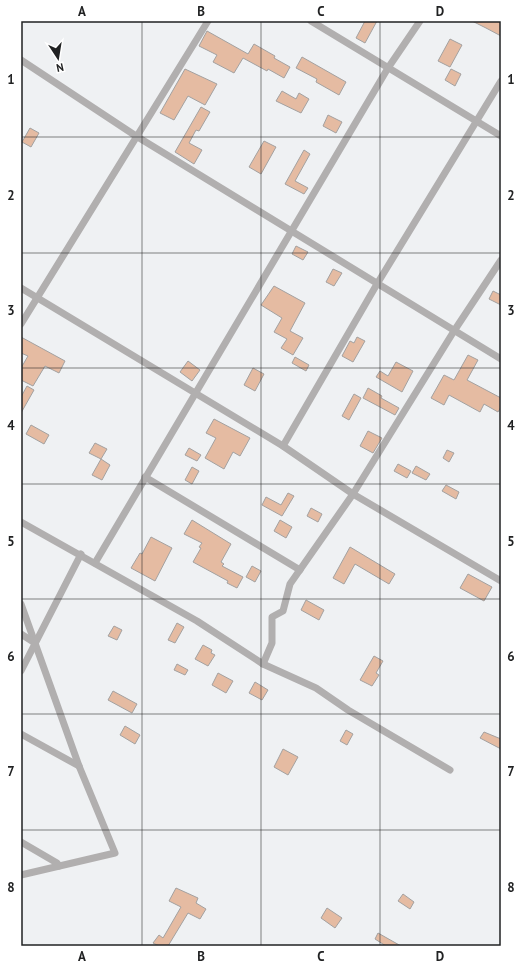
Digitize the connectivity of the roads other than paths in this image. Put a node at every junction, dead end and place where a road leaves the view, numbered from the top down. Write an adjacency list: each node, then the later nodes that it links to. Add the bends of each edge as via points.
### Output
1 (208, 21): 8 (street)
2 (311, 21): 5 (street)
3 (420, 21): 5 (street)
4 (21, 60): 8 (street)
5 (388, 68): 7 (street); 10 (street)
6 (501, 81): 7 (street)
7 (477, 122): 9 (street); 12 (street)
8 (136, 136): 10 (street); 14 (street)
9 (501, 136)
10 (292, 233): 12 (street); 18 (street)
11 (501, 260): 16 (street)
12 (377, 284): 16 (street); 19 (street)
13 (21, 288): 14 (street)
14 (38, 297): 15 (street); 18 (street)
15 (21, 324)
16 (454, 331): 17 (street); 21 (street)
17 (501, 359)
18 (194, 392): 19 (street); 20 (street)
19 (283, 446): 21 (street)
20 (145, 478): 24 (street); 25 (street)
21 (353, 494): 25 (street); 26 (street)
22 (21, 522): 23 (street)
23 (81, 554): 24 (street); 29 (street)
24 (95, 563): 30 (street, via 197,621)
25 (300, 570): 30 (street, via 290,584 283,611 272,617 272,643)
26 (501, 581)
27 (21, 604): 29 (street)
28 (21, 634): 29 (street)
29 (35, 643): 31 (street); 33 (street)
30 (263, 664): 34 (street, via 316,688 348,710)
31 (21, 671)
32 (21, 734): 33 (street)
33 (79, 766): 36 (street, via 115,853)
34 (450, 770)
35 (21, 842): 36 (street)
36 (59, 866): 37 (street)
37 (21, 875)

